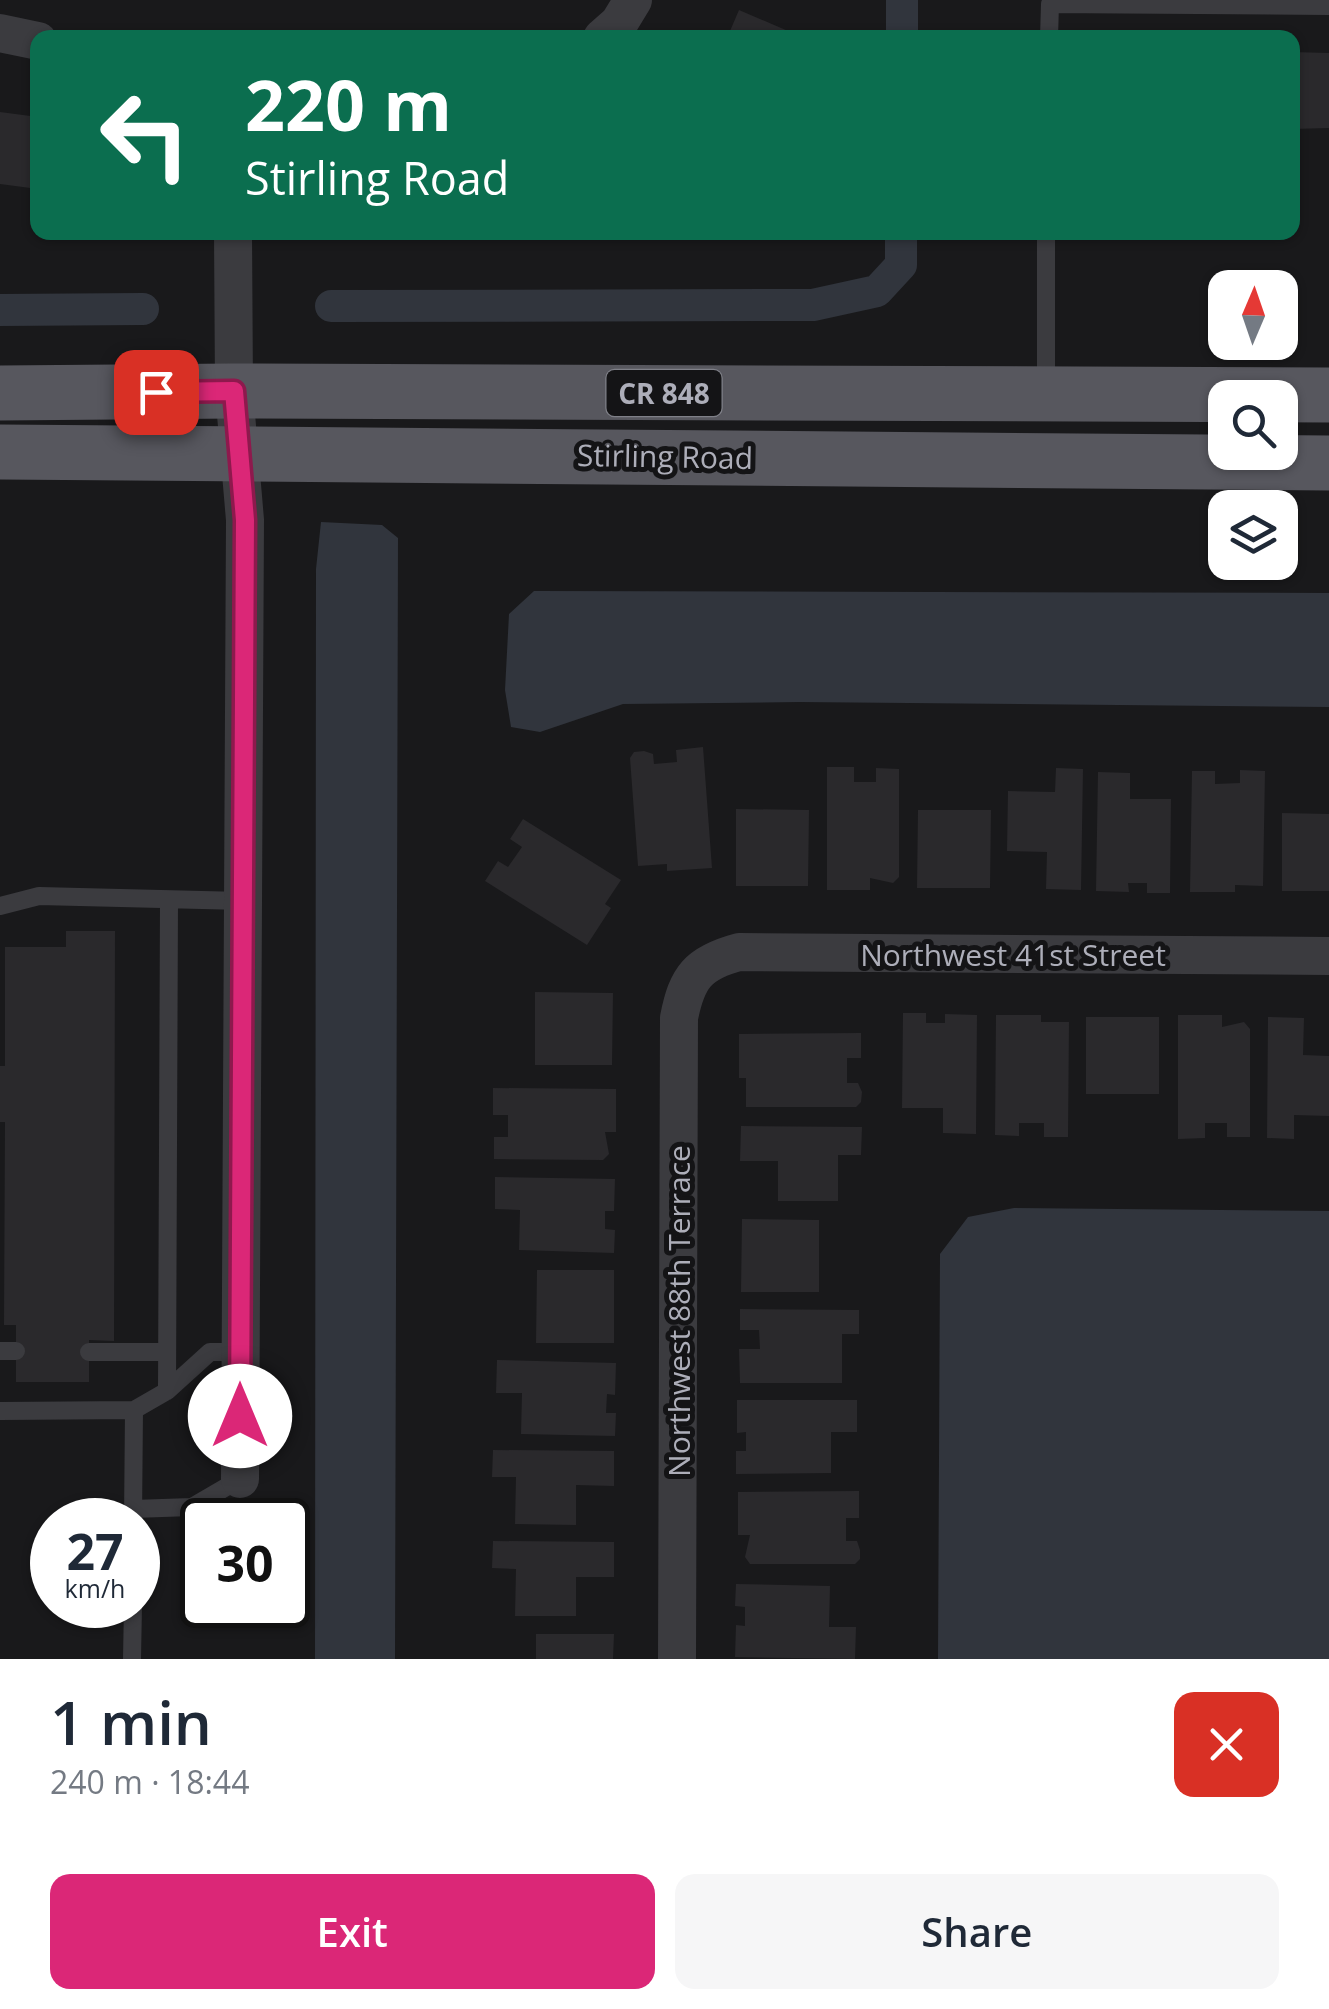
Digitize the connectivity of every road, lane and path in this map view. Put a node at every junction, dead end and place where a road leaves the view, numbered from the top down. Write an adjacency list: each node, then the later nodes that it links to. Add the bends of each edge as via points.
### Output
1 (632, 0): 3 (street)
2 (1329, 6): 4 (lane, via 1050,4)
3 (610, 30)
4 (1050, 30)
5 (0, 32): 6 (street)
6 (30, 39)
7 (233, 240): 9 (street)
8 (1046, 240): 11 (lane)
9 (234, 391): 10 (main road, Stirling Road / CR 848); 11 (main road, Stirling Road / CR 848); 14 (street)
10 (0, 394)
11 (1046, 394): 12 (main road, Stirling Road / CR 848)
12 (1329, 395)
13 (0, 452): 14 (main road, Stirling Road / CR 848)
14 (239, 452): 15 (main road, Stirling Road / CR 848); 17 (street, via 245,520)
15 (1329, 463)
16 (169, 901): 17 (lane); 18 (lane, via 40,896); 22 (lane)
17 (244, 901): 23 (street)
18 (0, 906)
19 (1329, 956): 20 (street, Northwest 41st Street, via 740,952)
20 (688, 958): 32 (street, Northwest 88th Terrace, via 679,1018)
21 (89, 1352): 22 (lane)
22 (166, 1352): 24 (lane)
23 (241, 1352): 24 (lane, via 210,1352); 27 (street)
24 (166, 1391): 25 (lane)
25 (134, 1410): 26 (lane); 28 (lane)
26 (0, 1411)
27 (240, 1479): 29 (lane, via 192,1507)
28 (133, 1498)
29 (160, 1511)
30 (132, 1628): 31 (lane)
31 (132, 1659)
32 (677, 1659)

